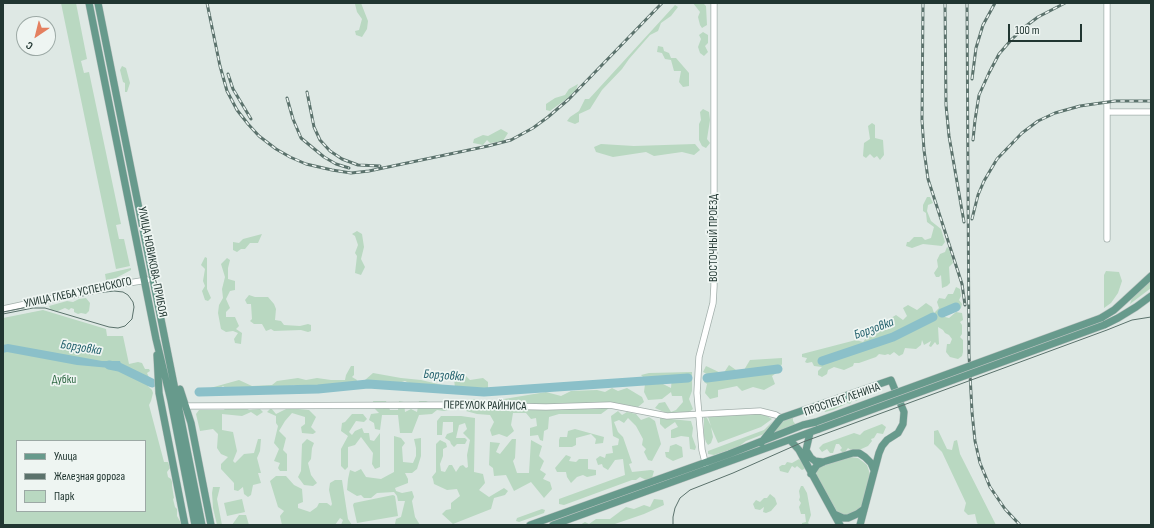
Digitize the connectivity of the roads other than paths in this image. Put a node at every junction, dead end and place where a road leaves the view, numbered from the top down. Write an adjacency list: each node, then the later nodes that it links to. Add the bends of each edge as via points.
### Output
1 (89, 3): 10 (main road, УЛИЦА НОВИКОВА-ПРИБОЯ)
2 (98, 3): 9 (main road, УЛИЦА НОВИКОВА-ПРИБОЯ)
3 (714, 3): 19 (street, ВОСТОЧНЫЙ ПРОЕЗД, via 714,286 713,303 698,365)
4 (1106, 3): 5 (street)
5 (1108, 112): 6 (street); 7 (street)
6 (1151, 112)
7 (1107, 239)
8 (1151, 276): 12 (main road, ПРОСПЕКТ ЛЕНИНА)
9 (154, 278): 10 (street, УЛИЦА ГЛЕБА УСПЕНСКОГО); 17 (main road, УЛИЦА НОВИКОВА-ПРИБОЯ)
10 (144, 280): 13 (street, УЛИЦА ГЛЕБА УСПЕНСКОГО); 16 (main road, УЛИЦА НОВИКОВА-ПРИБОЯ)
11 (1151, 296): 14 (main road, ПРОСПЕКТ ЛЕНИНА)
12 (1125, 300): 14 (main road, via 1126,308); 15 (main road, ПРОСПЕКТ ЛЕНИНА)
13 (3, 309)
14 (1132, 310): 15 (main road, ПРОСПЕКТ ЛЕНИНА, via 1118,318)
15 (1102, 321): 22 (main road, ПРОСПЕКТ ЛЕНИНА, bridge); 23 (main road, ПРОСПЕКТ ЛЕНИНА, bridge)
16 (156, 339): 33 (main road, via 159,393); 34 (main road, УЛИЦА НОВИКОВА-ПРИБОЯ)
17 (171, 363): 18 (main road); 35 (main road, УЛИЦА НОВИКОВА-ПРИБОЯ)
18 (186, 406): 19 (street, ПЕРЕУЛОК РАЙНИСА, via 610,405 667,416); 36 (main road)
19 (698, 414): 21 (street, ПЕРЕУЛОК РАЙНИСА, via 765,411); 27 (street, ВОСТОЧНЫЙ ПРОЕЗД)
20 (794, 414): 21 (main road); 22 (main road, via 796,420); 29 (main road, via 891,380 904,412 904,420 898,433 882,446)
21 (781, 418): 25 (main road)
22 (803, 425): 25 (main road, ПРОСПЕКТ ЛЕНИНА)
23 (810, 433): 24 (main road, ПРОСПЕКТ ЛЕНИНА); 26 (main road, via 806,450 811,458)
24 (790, 440): 28 (main road, ПРОСПЕКТ ЛЕНИНА); 30 (main road, via 799,450)
25 (761, 442): 27 (main road, ПРОСПЕКТ ЛЕНИНА)
26 (823, 462): 29 (main road, via 858,453 871,463); 30 (main road)
27 (705, 463): 28 (street, ВОСТОЧНЫЙ ПРОЕЗД); 37 (main road, ПРОСПЕКТ ЛЕНИНА)
28 (707, 470): 38 (main road, ПРОСПЕКТ ЛЕНИНА)
29 (874, 470): 31 (main road)
30 (811, 474): 32 (main road)
31 (864, 509): 32 (main road, via 848,518); 40 (main road)
32 (833, 513): 39 (main road)
33 (185, 525)
34 (195, 525)
35 (202, 525)
36 (211, 525)
37 (530, 525)
38 (553, 525)
39 (840, 525)
40 (860, 525)

